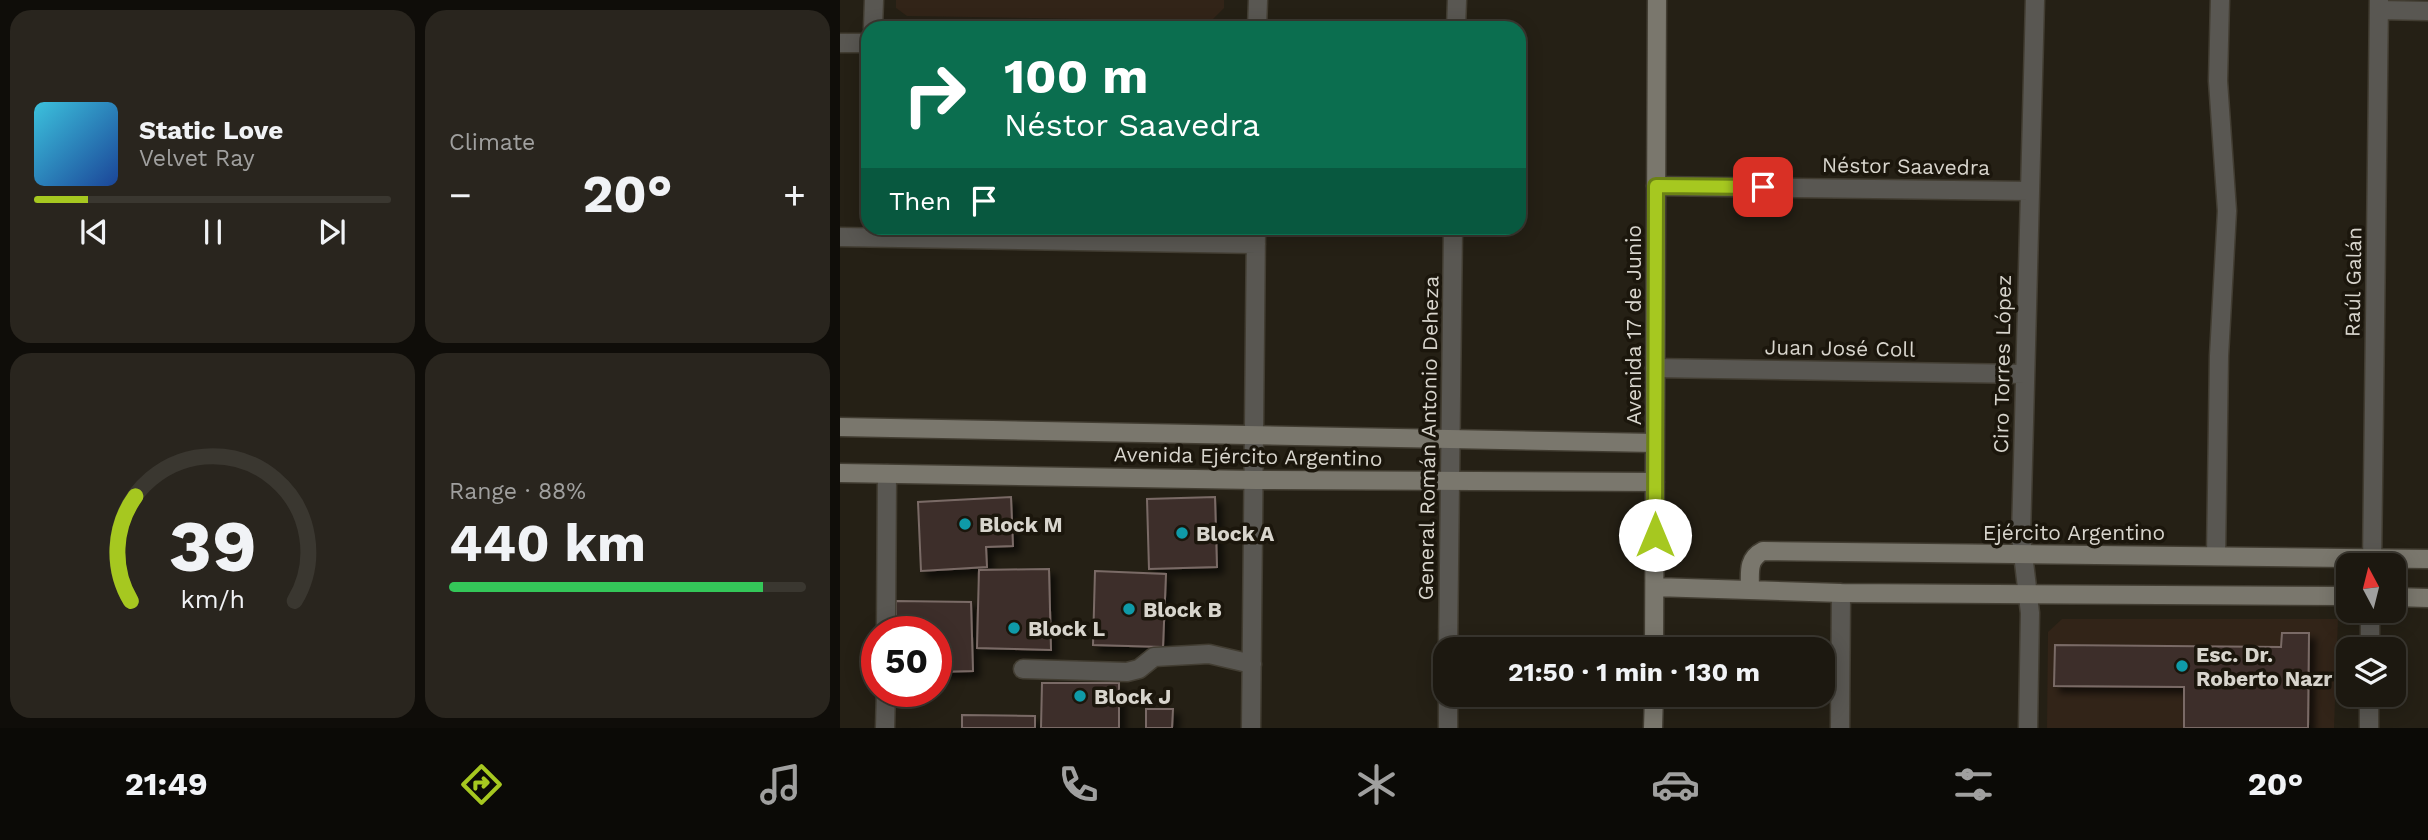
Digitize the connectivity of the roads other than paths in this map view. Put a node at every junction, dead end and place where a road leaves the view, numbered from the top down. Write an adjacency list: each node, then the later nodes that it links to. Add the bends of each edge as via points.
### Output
1 (874, 0): 9 (street)
2 (1258, 0): 10 (street)
3 (1457, 0): 11 (street)
4 (1657, 0): 14 (street, Avenida 17 de Junio)
5 (2035, 0): 15 (street, Ciro Torres López)
6 (2220, 0): 32 (street, via 2218,81 2227,211)
7 (2379, 5): 8 (street); 30 (street, Raúl Galán)
8 (2428, 11)
9 (873, 21)
10 (1257, 21)
11 (1456, 21)
12 (840, 43): 13 (street)
13 (861, 43)
14 (1656, 186): 15 (street, Néstor Saavedra); 19 (street, Avenida 17 de Junio)
15 (2029, 191): 20 (street, Ciro Torres López)
16 (1453, 235): 23 (street, General Román Antonio Deheza)
17 (1256, 236): 18 (street); 22 (street)
18 (840, 237)
19 (1655, 368): 20 (street, Juan José Coll); 24 (street, Avenida 17 de Junio)
20 (2025, 374): 31 (street, Ciro Torres López)
21 (840, 427): 22 (street, Avenida Ejército Argentino)
22 (1255, 435): 23 (street, Avenida Ejército Argentino); 27 (street)
23 (1450, 440): 24 (street, Avenida Ejército Argentino); 28 (street, General Román Antonio Deheza)
24 (1655, 443): 29 (street, Avenida 17 de Junio)
25 (840, 473): 26 (street, Avenida Ejército Argentino)
26 (887, 474): 27 (street, Avenida Ejército Argentino); 43 (street)
27 (1255, 480): 28 (street, Avenida Ejército Argentino); 46 (street)
28 (1450, 480): 29 (street, Avenida Ejército Argentino); 44 (street, General Román Antonio Deheza)
29 (1655, 482): 36 (street, Avenida 17 de Junio)
30 (2372, 553)
31 (2023, 555): 32 (street, Ejército Argentino); 37 (street, Ejército Argentino, via 1763,551 1751,562); 39 (street, Ciro Torres López)
32 (2216, 556): 35 (street, Ejército Argentino)
33 (2428, 559): 34 (street, Ejército Argentino)
34 (2406, 560)
35 (2336, 561)
36 (1655, 587): 37 (street); 45 (street, Avenida 17 de Junio)
37 (1750, 589): 38 (street)
38 (1841, 593): 39 (street); 56 (street)
39 (2029, 594): 40 (street); 57 (street, Ciro Torres López)
40 (2336, 596)
41 (2406, 597): 42 (street)
42 (2428, 598)
43 (886, 616)
44 (1448, 637)
45 (1654, 637)
46 (1252, 664): 47 (street, via 1209,654 1154,657 1127,672); 53 (street)
47 (1023, 669)
48 (886, 707): 52 (street)
49 (1448, 707): 54 (street)
50 (1654, 707): 55 (street)
51 (2369, 707): 58 (street)
52 (886, 728)
53 (1251, 728)
54 (1448, 728)
55 (1653, 728)
56 (1840, 728)
57 (2028, 728)
58 (2369, 728)

